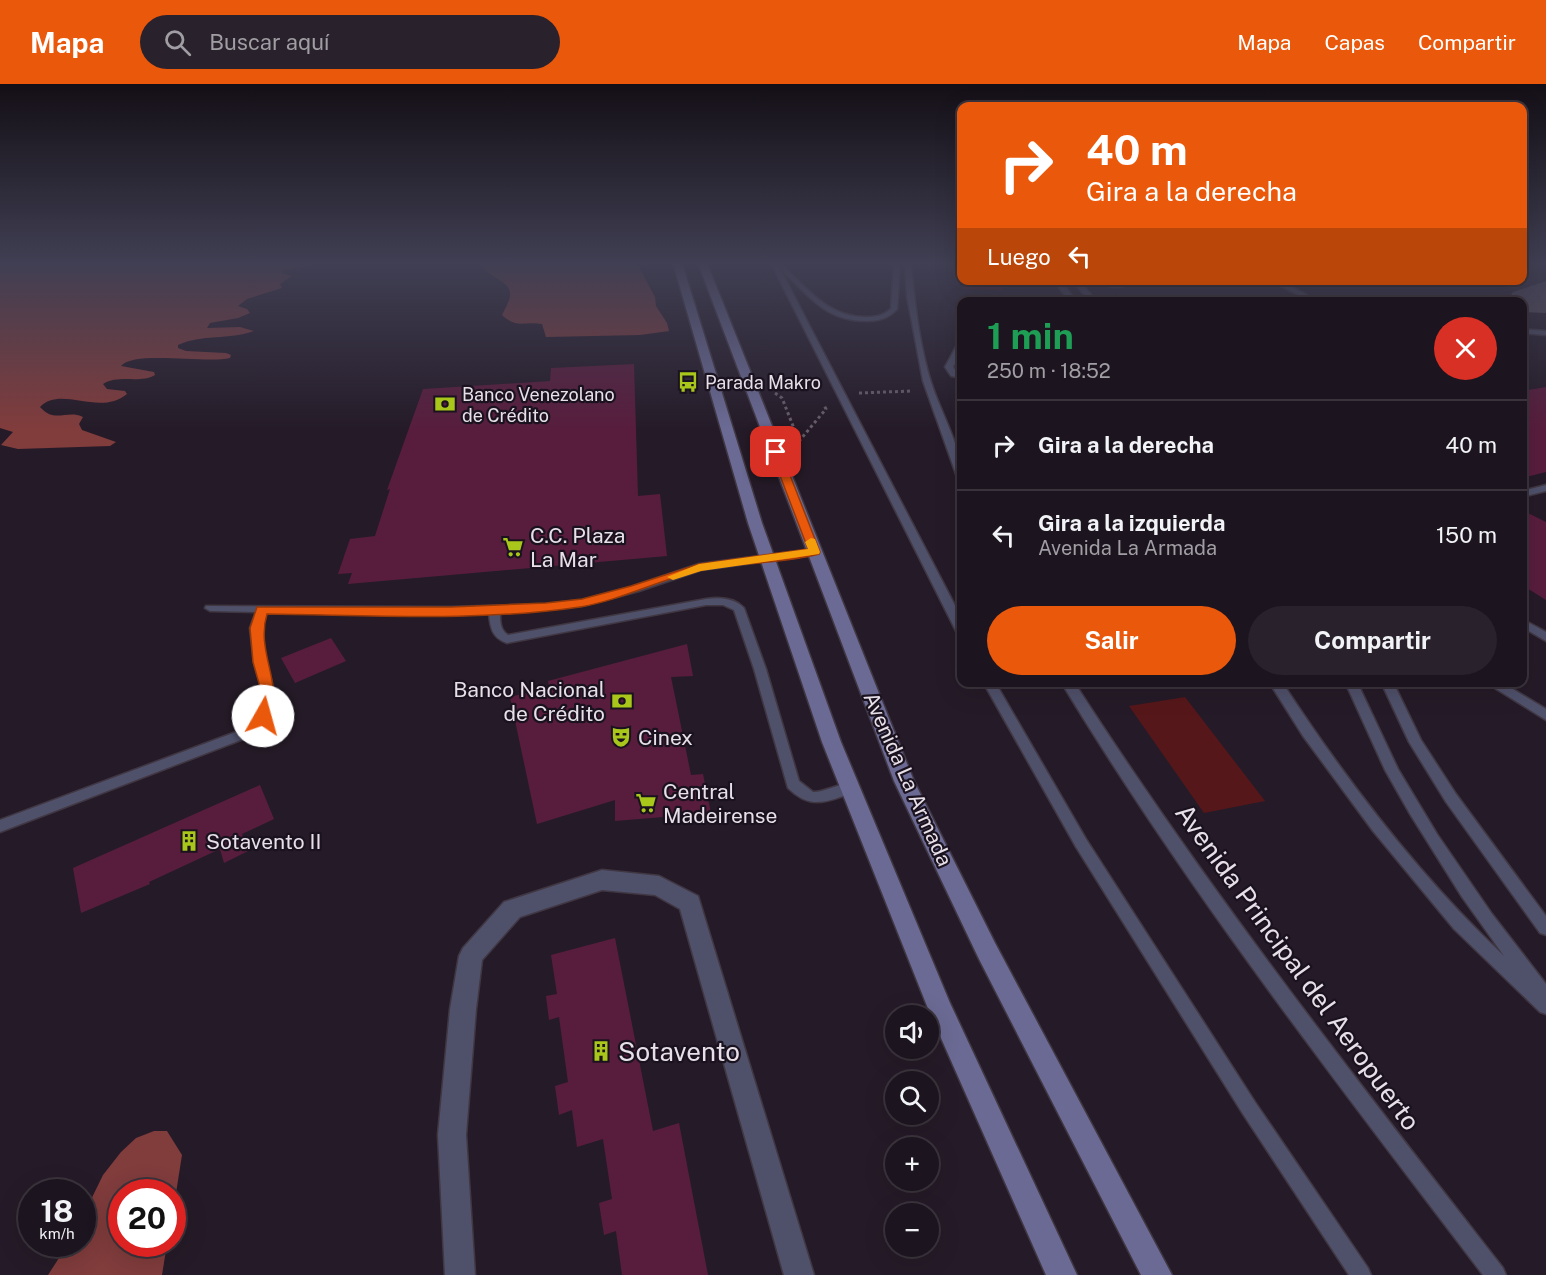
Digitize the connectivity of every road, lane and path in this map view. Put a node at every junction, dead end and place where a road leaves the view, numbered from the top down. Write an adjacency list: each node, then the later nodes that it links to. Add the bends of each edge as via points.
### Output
1 (695, 319): 15 (main road)
2 (724, 319): 14 (main road, Avenida La Armada)
3 (803, 319): 19 (lane)
4 (850, 319): 5 (lane)
5 (872, 319)
6 (915, 319): 11 (lane, via 927,381)
7 (1527, 331): 8 (lane)
8 (1546, 333)
9 (957, 352): 10 (lane, via 949,367)
10 (957, 375)
11 (957, 463)
12 (1546, 488): 13 (lane)
13 (1527, 493)
14 (815, 552): 15 (lane); 39 (main road, Avenida La Armada, via 904,782 987,951)
15 (766, 558): 17 (lane, via 699,567 582,603); 29 (main road)
16 (210, 608): 18 (lane)
17 (494, 609): 18 (lane); 29 (lane, via 497,633 507,639 717,600 732,603 739,608 746,628 793,784 802,795 814,799)
18 (262, 610): 30 (lane, via 256,628 269,694 263,716 241,735)
19 (957, 621)
20 (1527, 625): 21 (lane)
21 (1546, 637)
22 (992, 687): 40 (lane, via 1081,843 1249,1108)
23 (1070, 687): 41 (lane, Avenida Principal del Aeropuerto, via 1296,1016)
24 (1278, 687): 33 (lane, via 1308,734 1378,827 1459,924)
25 (1353, 687): 32 (lane, via 1396,779 1434,843)
26 (1390, 687): 31 (lane, via 1415,742 1451,798)
27 (1499, 687): 28 (lane)
28 (1546, 715)
29 (850, 788): 34 (main road, via 913,945)
30 (0, 826)
31 (1546, 928)
32 (1546, 997)
33 (1546, 1006)
34 (1033, 1214): 37 (street); 38 (main road)
35 (460, 1275): 36 (street, via 452,1136 471,956 512,909 602,880 659,886 690,903)
36 (799, 1275)
37 (1051, 1275)
38 (1062, 1275)
39 (1158, 1275)
40 (1361, 1275)
41 (1496, 1275)

